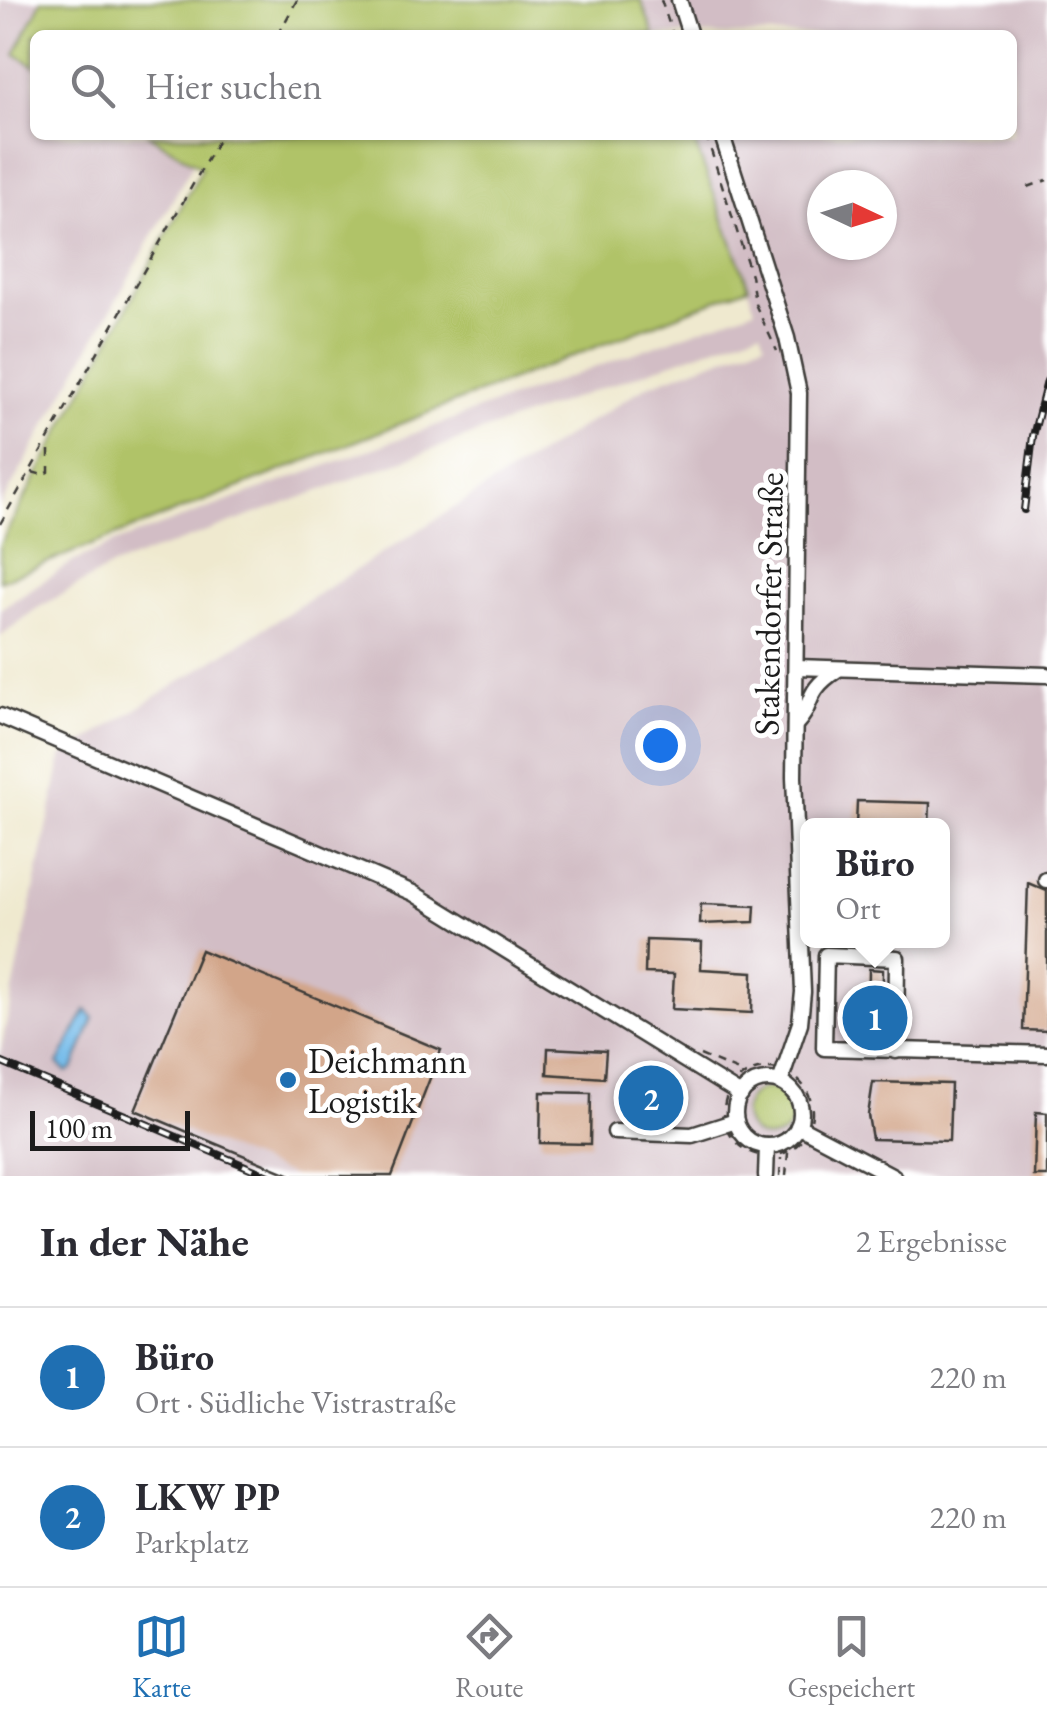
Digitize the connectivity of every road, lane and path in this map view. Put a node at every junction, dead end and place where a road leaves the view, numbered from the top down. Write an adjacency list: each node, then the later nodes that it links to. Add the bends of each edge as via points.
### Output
1 (297, 0): 4 (path)
2 (661, 0): 5 (path)
3 (678, 0): 6 (street)
4 (281, 30)
5 (670, 30)
6 (688, 30)
7 (219, 140): 13 (path)
8 (708, 140): 12 (path, via 761,324)
9 (724, 140): 12 (street, Stakendorfer Straße)
10 (1047, 180): 11 (path)
11 (1028, 187)
12 (796, 370): 16 (street, Stakendorfer Straße, via 802,422)
13 (48, 444): 14 (path); 14 (path, via 49,472)
14 (32, 472): 15 (path)
15 (0, 524)
16 (796, 667): 17 (street); 20 (street, Stakendorfer Straße)
17 (837, 669): 18 (street); 20 (street, via 810,692 806,714)
18 (1047, 676)
19 (0, 716): 26 (street, via 398,885)
20 (794, 725): 21 (street, Stakendorfer Straße)
21 (800, 903)
22 (802, 948): 25 (street, Stakendorfer Straße, via 800,1023)
23 (896, 1051): 23 (street, via 824,1048 826,956 897,958); 24 (street)
24 (1047, 1054)
25 (782, 1077): 26 (street); 26 (path, via 756,1069); 28 (street, via 800,1103); 28 (path, via 803,1086 810,1100)
26 (735, 1092): 27 (street); 27 (path)
27 (731, 1122): 29 (street, via 692,1135); 30 (street); 30 (path, via 740,1148)
28 (803, 1128): 30 (street); 31 (path); 35 (street)
29 (615, 1132)
30 (772, 1152): 31 (path); 32 (street); 33 (path)
31 (788, 1152): 34 (path)
32 (766, 1176)
33 (780, 1176)
34 (786, 1176)
35 (893, 1176)

